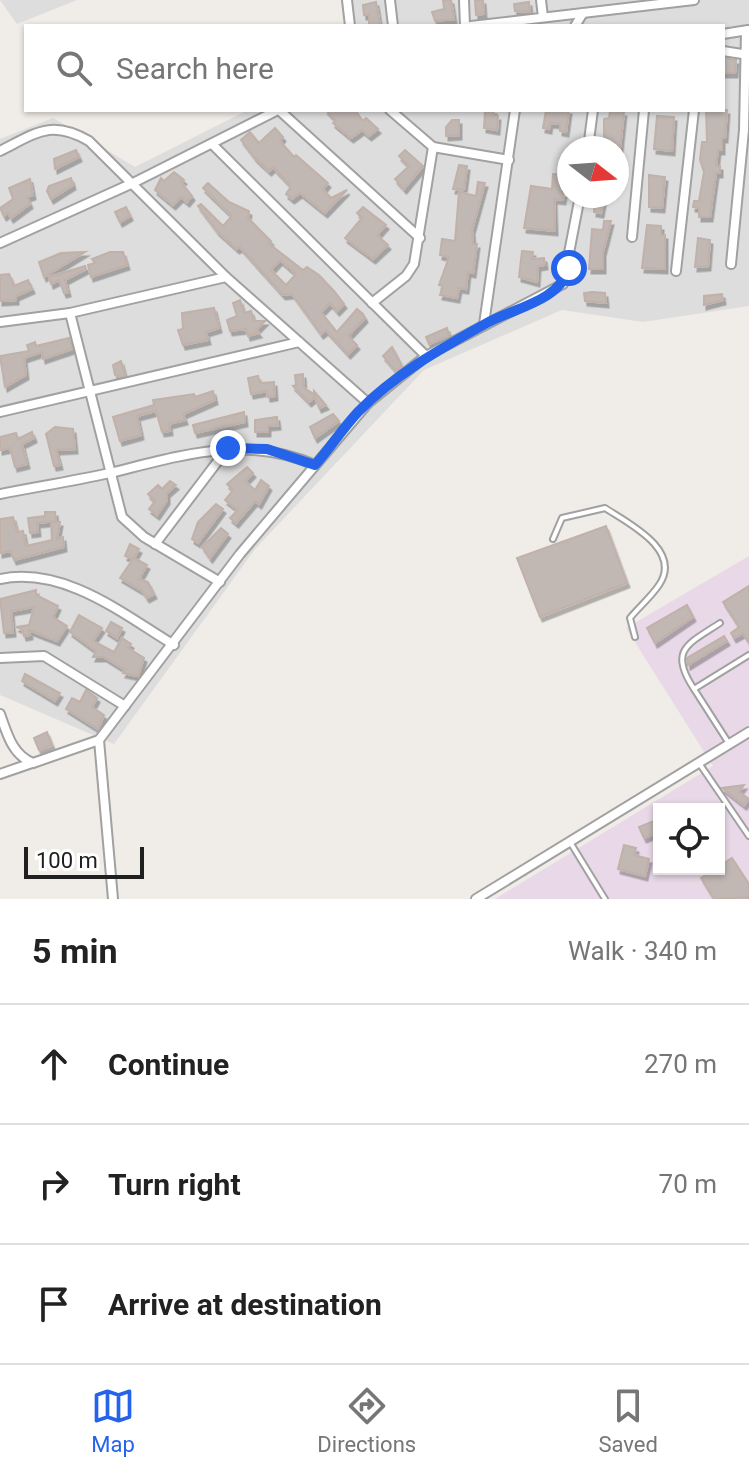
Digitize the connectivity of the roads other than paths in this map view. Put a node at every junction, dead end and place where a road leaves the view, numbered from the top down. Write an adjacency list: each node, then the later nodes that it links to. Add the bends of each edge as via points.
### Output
1 (347, 0): 9 (street)
2 (390, 0): 10 (street)
3 (464, 0): 11 (street)
4 (541, 0): 8 (street)
5 (690, 0): 6 (street)
6 (610, 4): 7 (street)
7 (583, 13): 8 (street); 13 (street)
8 (543, 17): 12 (street)
9 (350, 24)
10 (393, 24)
11 (468, 24)
12 (485, 24)
13 (576, 24)
14 (748, 30): 15 (street); 17 (street)
15 (725, 34)
16 (725, 51): 17 (street)
17 (748, 55): 35 (street)
18 (275, 112): 26 (street)
19 (281, 112): 33 (street)
20 (392, 112): 27 (street)
21 (515, 112): 29 (street)
22 (593, 112): 25 (street)
23 (644, 112): 32 (street)
24 (694, 112): 36 (street)
25 (590, 136)
26 (212, 144): 30 (street); 38 (street)
27 (433, 147): 29 (street); 33 (street)
28 (0, 151): 30 (street, via 42,130 61,128 89,141)
29 (509, 160): 41 (street)
30 (133, 183): 34 (street); 37 (street)
31 (578, 208): 41 (street, via 563,284)
32 (632, 237)
33 (420, 238): 38 (street, via 411,270)
34 (0, 243)
35 (731, 264)
36 (676, 271)
37 (226, 277): 39 (street); 42 (street)
38 (372, 303): 43 (street)
39 (70, 313): 40 (street); 44 (street)
40 (0, 322)
41 (484, 324): 43 (street)
42 (299, 342): 44 (street); 45 (street)
43 (426, 356): 45 (street)
44 (89, 391): 46 (street); 49 (street)
45 (368, 403): 48 (street)
46 (0, 412)
47 (228, 448): 48 (street, via 267,449); 49 (street); 52 (street)
48 (315, 465): 54 (street)
49 (109, 473): 50 (street); 52 (street, via 126,523)
50 (0, 494)
51 (553, 539): 56 (lane, via 562,518 605,508 655,540 665,570 661,583 630,618)
52 (155, 544): 54 (street)
53 (0, 579): 57 (street, via 34,578 84,591)
54 (220, 582): 57 (street)
55 (720, 623): 60 (lane, via 682,653 680,665)
56 (635, 637)
57 (174, 645): 61 (street)
58 (749, 655): 60 (lane)
59 (0, 658): 61 (street, via 44,656)
60 (694, 689): 65 (lane)
61 (125, 706): 64 (street)
62 (0, 714): 66 (street, via 16,751)
63 (749, 732): 65 (street)
64 (99, 740): 66 (street); 71 (street)
65 (729, 744): 67 (street)
66 (33, 763): 68 (street)
67 (699, 763): 69 (lane); 70 (street)
68 (0, 774)
69 (749, 837)
70 (570, 842): 72 (street); 73 (lane)
71 (113, 899)
72 (476, 899)
73 (605, 899)

